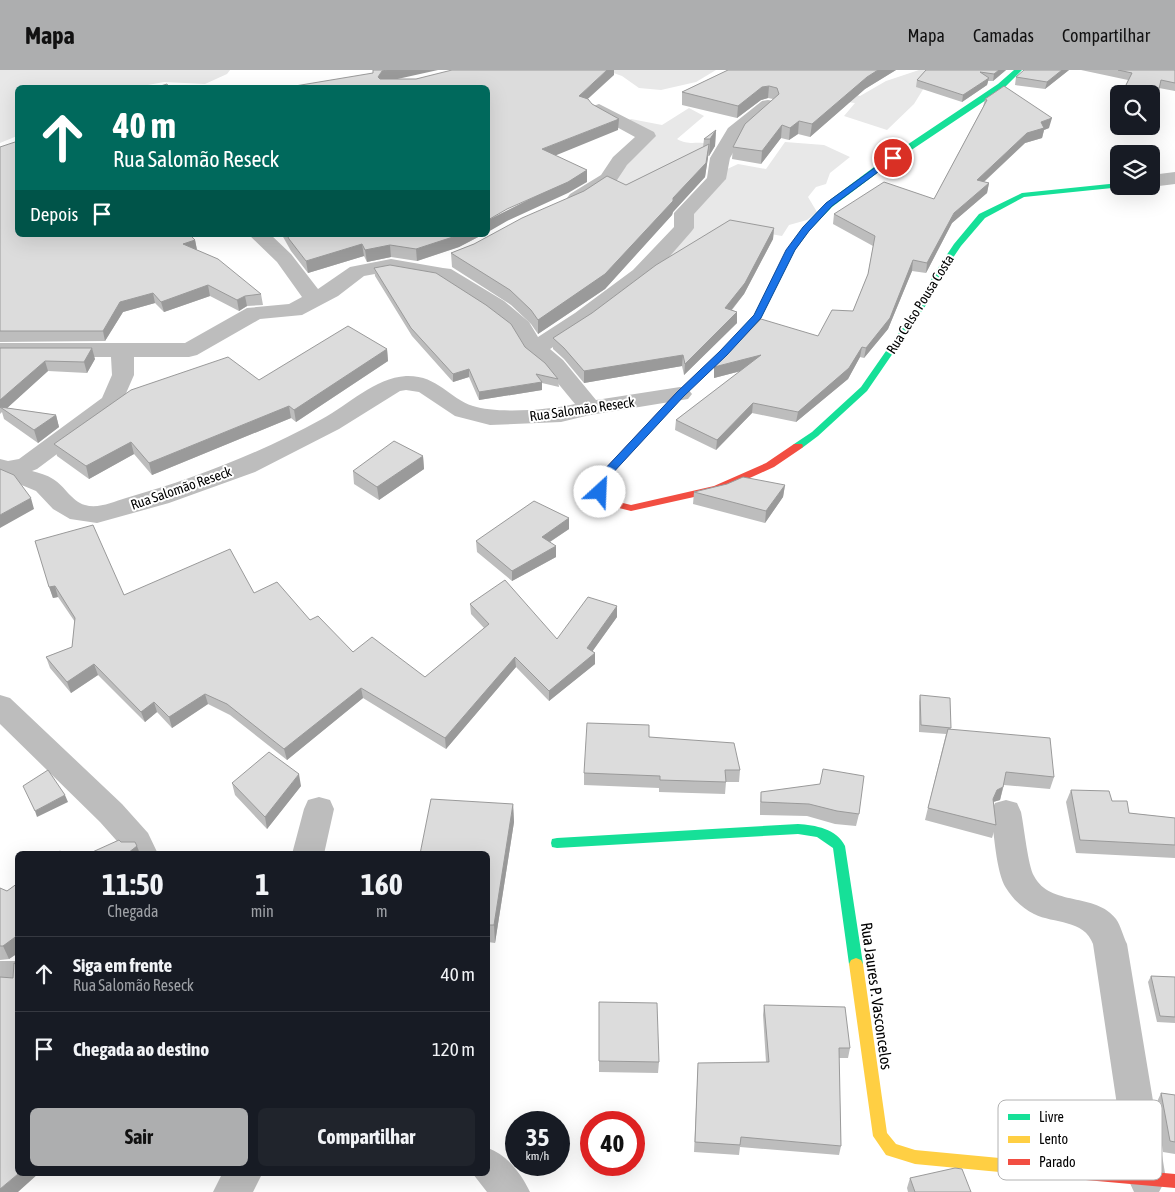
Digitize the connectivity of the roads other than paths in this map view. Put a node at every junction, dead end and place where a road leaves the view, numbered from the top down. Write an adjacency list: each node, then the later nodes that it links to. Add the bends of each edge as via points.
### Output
1 (1018, 70): 15 (street, via 1001,86 877,168 829,204 791,250 758,316)
2 (768, 105): 13 (street, via 735,132 720,158 716,179 684,213 684,228 641,275)
3 (599, 110): 7 (street, via 647,136 620,161 608,180)
4 (1175, 178): 5 (street)
5 (1160, 180)
6 (1110, 186): 15 (street, Rua Celso Pousa Costa, via 1022,195 982,216 958,244 918,312 864,389 815,434 770,464 717,488 631,508 611,503 600,492 605,475)
7 (559, 207)
8 (261, 237): 11 (street, via 284,258)
9 (452, 258): 10 (street)
10 (421, 269): 11 (street, via 391,265 356,271); 13 (street, via 443,274 496,306 520,328)
11 (315, 299): 12 (street, via 294,310 255,313 189,350)
12 (117, 349): 14 (street); 17 (street, via 124,359 123,375 112,402 28,464)
13 (534, 349): 16 (street, via 555,365)
14 (0, 350)
15 (680, 394): 16 (street, Rua Salomão Reseck)
16 (590, 408): 17 (street, Rua Salomão Reseck, via 561,415 490,418 464,411 426,386 406,383 392,386 331,424 246,466 160,497 97,515 78,513 62,503 45,485)
17 (3, 469)
18 (0, 706): 22 (street, via 111,813 137,842)
19 (319, 808): 23 (street)
20 (1006, 812): 26 (street, via 1018,880 1031,896 1046,905 1090,916 1104,929)
21 (557, 843): 27 (street, Rua Jaures P. Vasconcelos, via 798,829 834,838 839,846 880,1136 892,1150 916,1157)
22 (141, 851)
23 (309, 851)
24 (0, 975): 25 (street)
25 (15, 976)
26 (1144, 1100)
27 (998, 1165)
28 (490, 1167): 31 (street)
29 (242, 1176): 30 (street)
30 (232, 1192)
31 (511, 1192)

